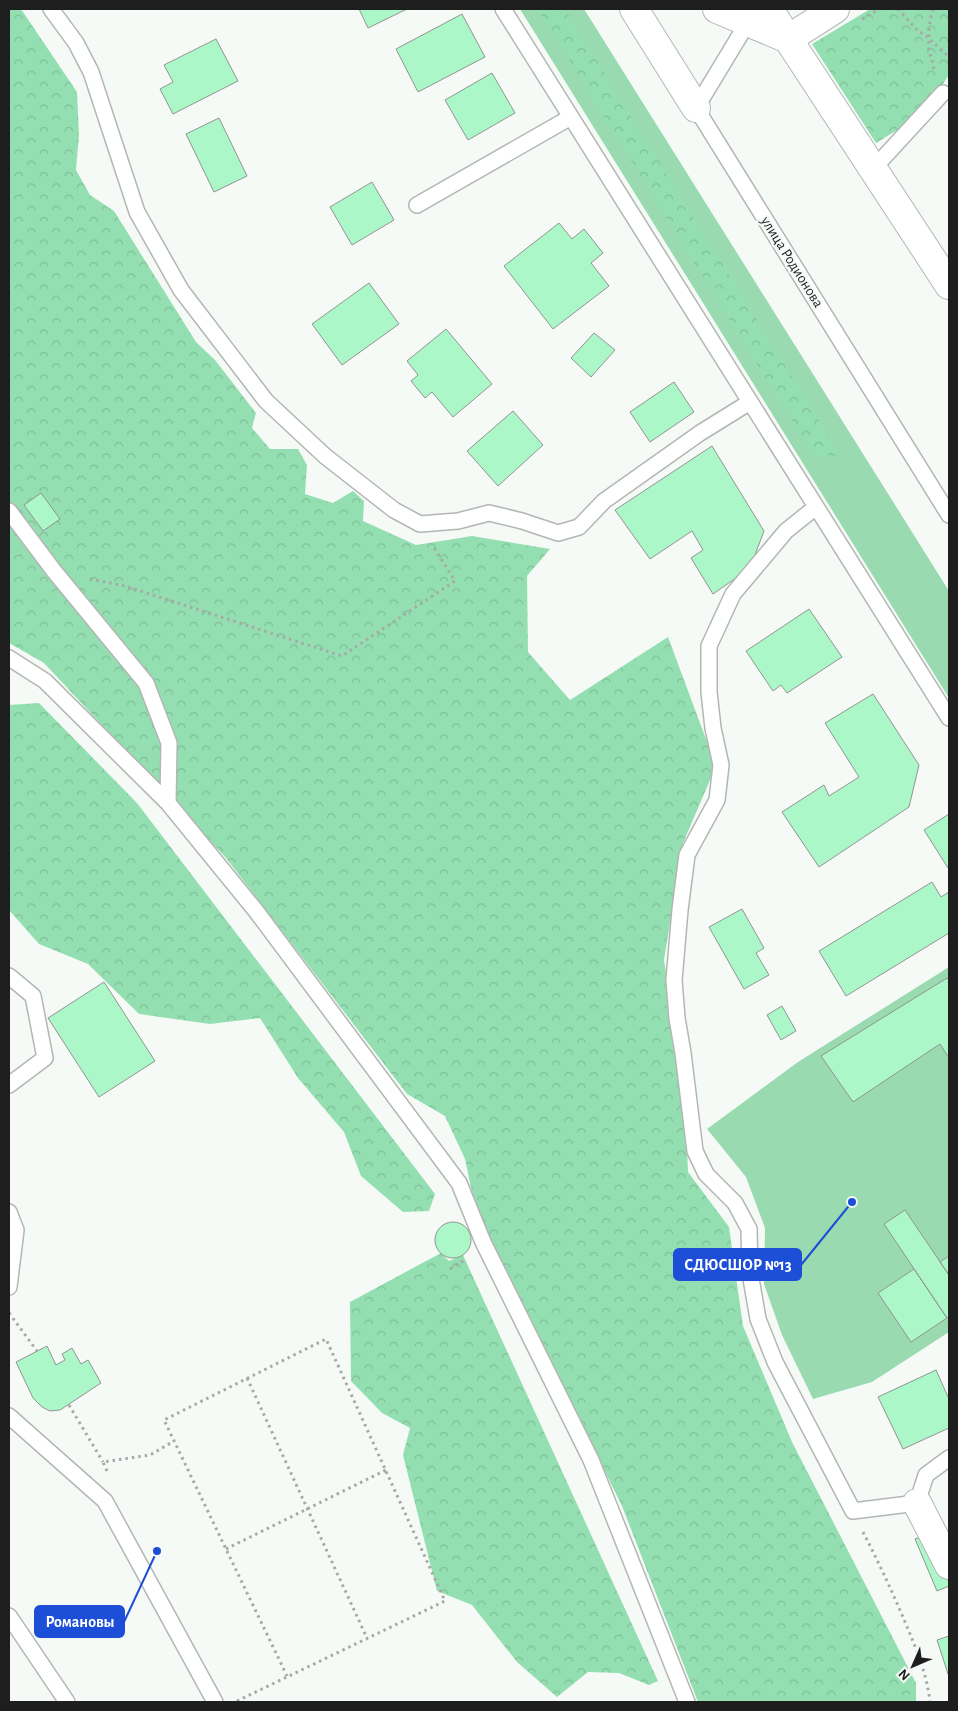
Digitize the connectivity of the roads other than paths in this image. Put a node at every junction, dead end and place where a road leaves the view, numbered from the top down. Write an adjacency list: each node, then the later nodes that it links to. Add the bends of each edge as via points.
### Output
1 (50, 9): 14 (lane, via 76,43 91,72 137,212 180,290 266,401 325,456 394,510 420,524 458,521 488,513 558,533 579,527 604,501)
2 (503, 9): 10 (lane)
3 (634, 9): 9 (main road, улица Родионова)
4 (717, 9): 6 (main road)
5 (836, 9): 7 (main road)
6 (758, 15): 7 (main road); 9 (lane)
7 (788, 39): 11 (main road)
8 (943, 92): 11 (lane)
9 (696, 108): 17 (lane, улица Родионова)
10 (571, 117): 12 (lane); 14 (lane)
11 (873, 169): 13 (main road)
12 (417, 206)
13 (949, 285)
14 (750, 402): 15 (lane)
15 (816, 507): 19 (lane); 27 (lane, via 786,531 733,594 709,646 709,692 720,765 719,782 717,800 687,855 674,980 677,1018 695,1151 706,1174 735,1203 749,1229 750,1273 758,1319 775,1362 853,1511)
16 (9, 511): 20 (lane, via 146,682 169,743)
17 (949, 515)
18 (9, 658): 20 (lane, via 45,681)
19 (949, 718)
20 (168, 803): 32 (lane, via 256,911 459,1183 483,1242 591,1460)
21 (9, 976): 22 (lane, via 33,996 45,1058)
22 (9, 1086)
23 (9, 1212): 24 (lane, via 16,1230)
24 (9, 1287)
25 (9, 1416): 31 (lane, via 104,1501)
26 (949, 1458): 27 (lane, via 926,1476)
27 (917, 1502): 28 (main road)
28 (949, 1565)
29 (9, 1616): 30 (lane)
30 (67, 1702)
31 (216, 1702)
32 (687, 1702)

